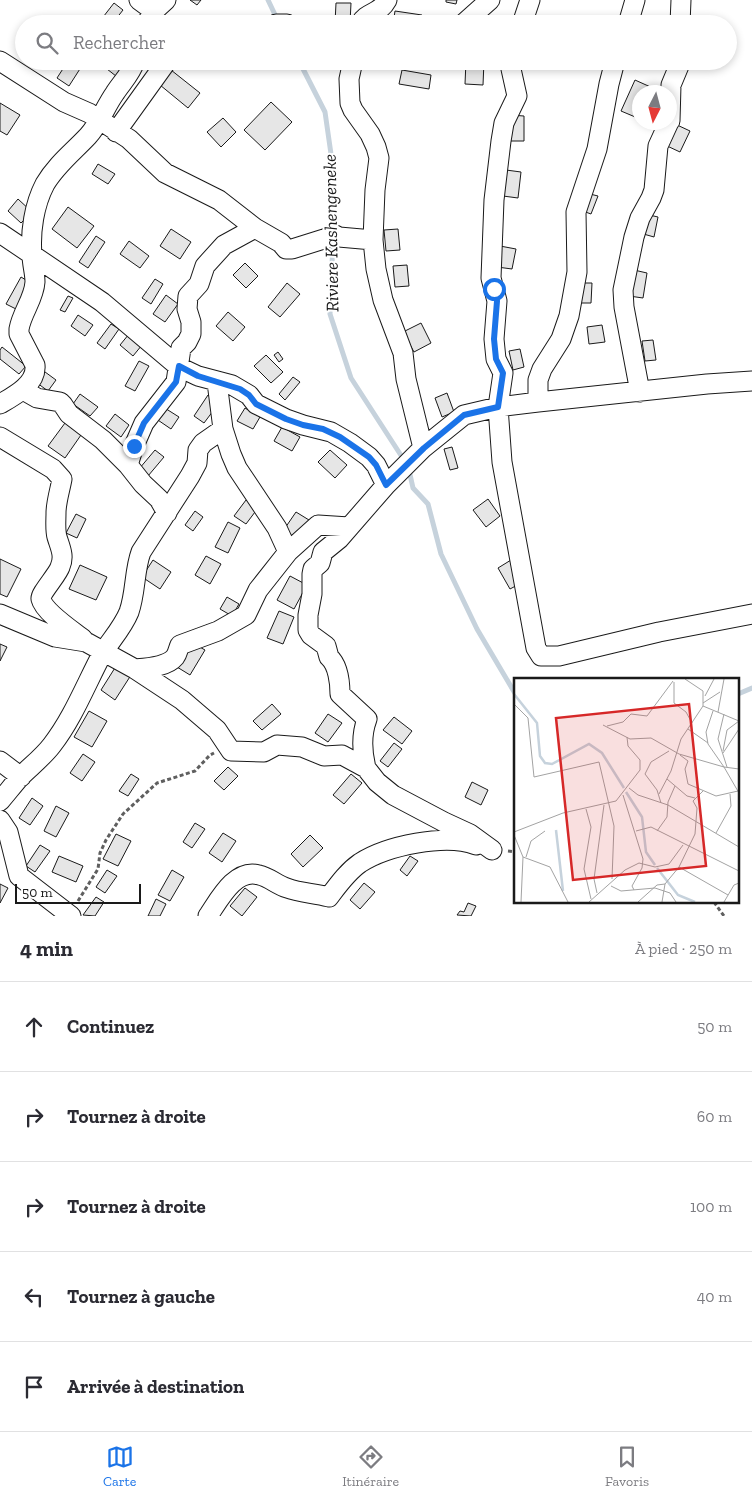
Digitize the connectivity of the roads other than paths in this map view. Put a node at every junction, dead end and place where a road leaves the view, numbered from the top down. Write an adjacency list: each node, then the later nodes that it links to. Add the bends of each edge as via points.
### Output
1 (387, 0): 6 (street, via 381,9)
2 (490, 0): 7 (street)
3 (530, 0): 8 (street)
4 (635, 0): 9 (street)
5 (681, 0): 10 (street)
6 (370, 15)
7 (474, 15)
8 (525, 15)
9 (631, 15)
10 (680, 15)
11 (0, 61): 19 (street)
12 (132, 70): 19 (street)
13 (159, 70): 21 (street)
14 (351, 70): 24 (street, via 350,103 370,134 379,158)
15 (512, 70): 33 (street, via 517,96 504,123 494,200 491,278 497,301 494,339 496,359 503,373)
16 (613, 70): 31 (street, via 597,149 576,212 577,272 569,316 561,339 538,380)
17 (678, 70): 18 (street)
18 (672, 85)
19 (99, 121): 21 (street); 25 (street, via 55,168 45,184 34,219)
20 (665, 130): 30 (street, via 658,146 654,190 634,237 623,290)
21 (116, 132): 22 (street, via 129,139 165,173 219,200)
22 (255, 228): 24 (street, via 289,249 333,234); 26 (street, via 224,245 205,266 199,284 188,296 191,334 181,348)
23 (0, 233): 25 (street)
24 (373, 240): 36 (street, via 383,300 403,353 406,379)
25 (32, 256): 26 (street, via 102,302); 29 (street, via 35,281 19,334 36,367)
26 (179, 366): 28 (street); 37 (street, via 176,382 144,423)
27 (752, 381): 30 (street)
28 (217, 382): 34 (street); 38 (street, via 240,389 256,404 286,419 340,437 369,457)
29 (24, 390): 32 (street); 37 (street, via 37,398 60,402 69,414 103,440)
30 (640, 392): 31 (street)
31 (538, 402): 33 (street)
32 (0, 404)
33 (498, 407): 36 (street, via 464,415); 43 (street, via 502,462 536,648 541,656 559,656)
34 (222, 429): 39 (street, via 198,450 197,463); 41 (street, via 237,468 264,506)
35 (0, 438): 44 (street, via 53,469 62,479 56,511 62,559 52,582 40,598 45,607)
36 (424, 448): 38 (street)
37 (128, 465): 39 (street, via 159,499)
38 (386, 485): 40 (street)
39 (167, 513): 45 (street, via 141,552 129,610)
40 (349, 527): 41 (street, via 318,525); 48 (street, via 323,552 320,563 313,569 307,624 311,635 326,646 339,679 340,694 367,719 362,750)
41 (288, 552): 46 (street, via 258,590 246,615 218,631 180,645 175,658 168,662)
42 (0, 614): 44 (street, via 55,637)
43 (752, 614)
44 (86, 642): 45 (street)
45 (103, 652): 46 (street); 49 (street, via 65,727)
46 (135, 669): 48 (street, via 182,700 217,730 231,751 264,752 277,745 302,747 324,756 342,755)
47 (0, 761): 49 (street)
48 (366, 768): 53 (street, via 393,796 470,834 492,850 458,840 394,849 359,864 329,897 294,890 259,875 246,874 223,893)
49 (21, 777): 50 (street)
50 (0, 801)
51 (0, 820): 52 (street, via 8,832 19,876)
52 (69, 914)
53 (208, 916)

